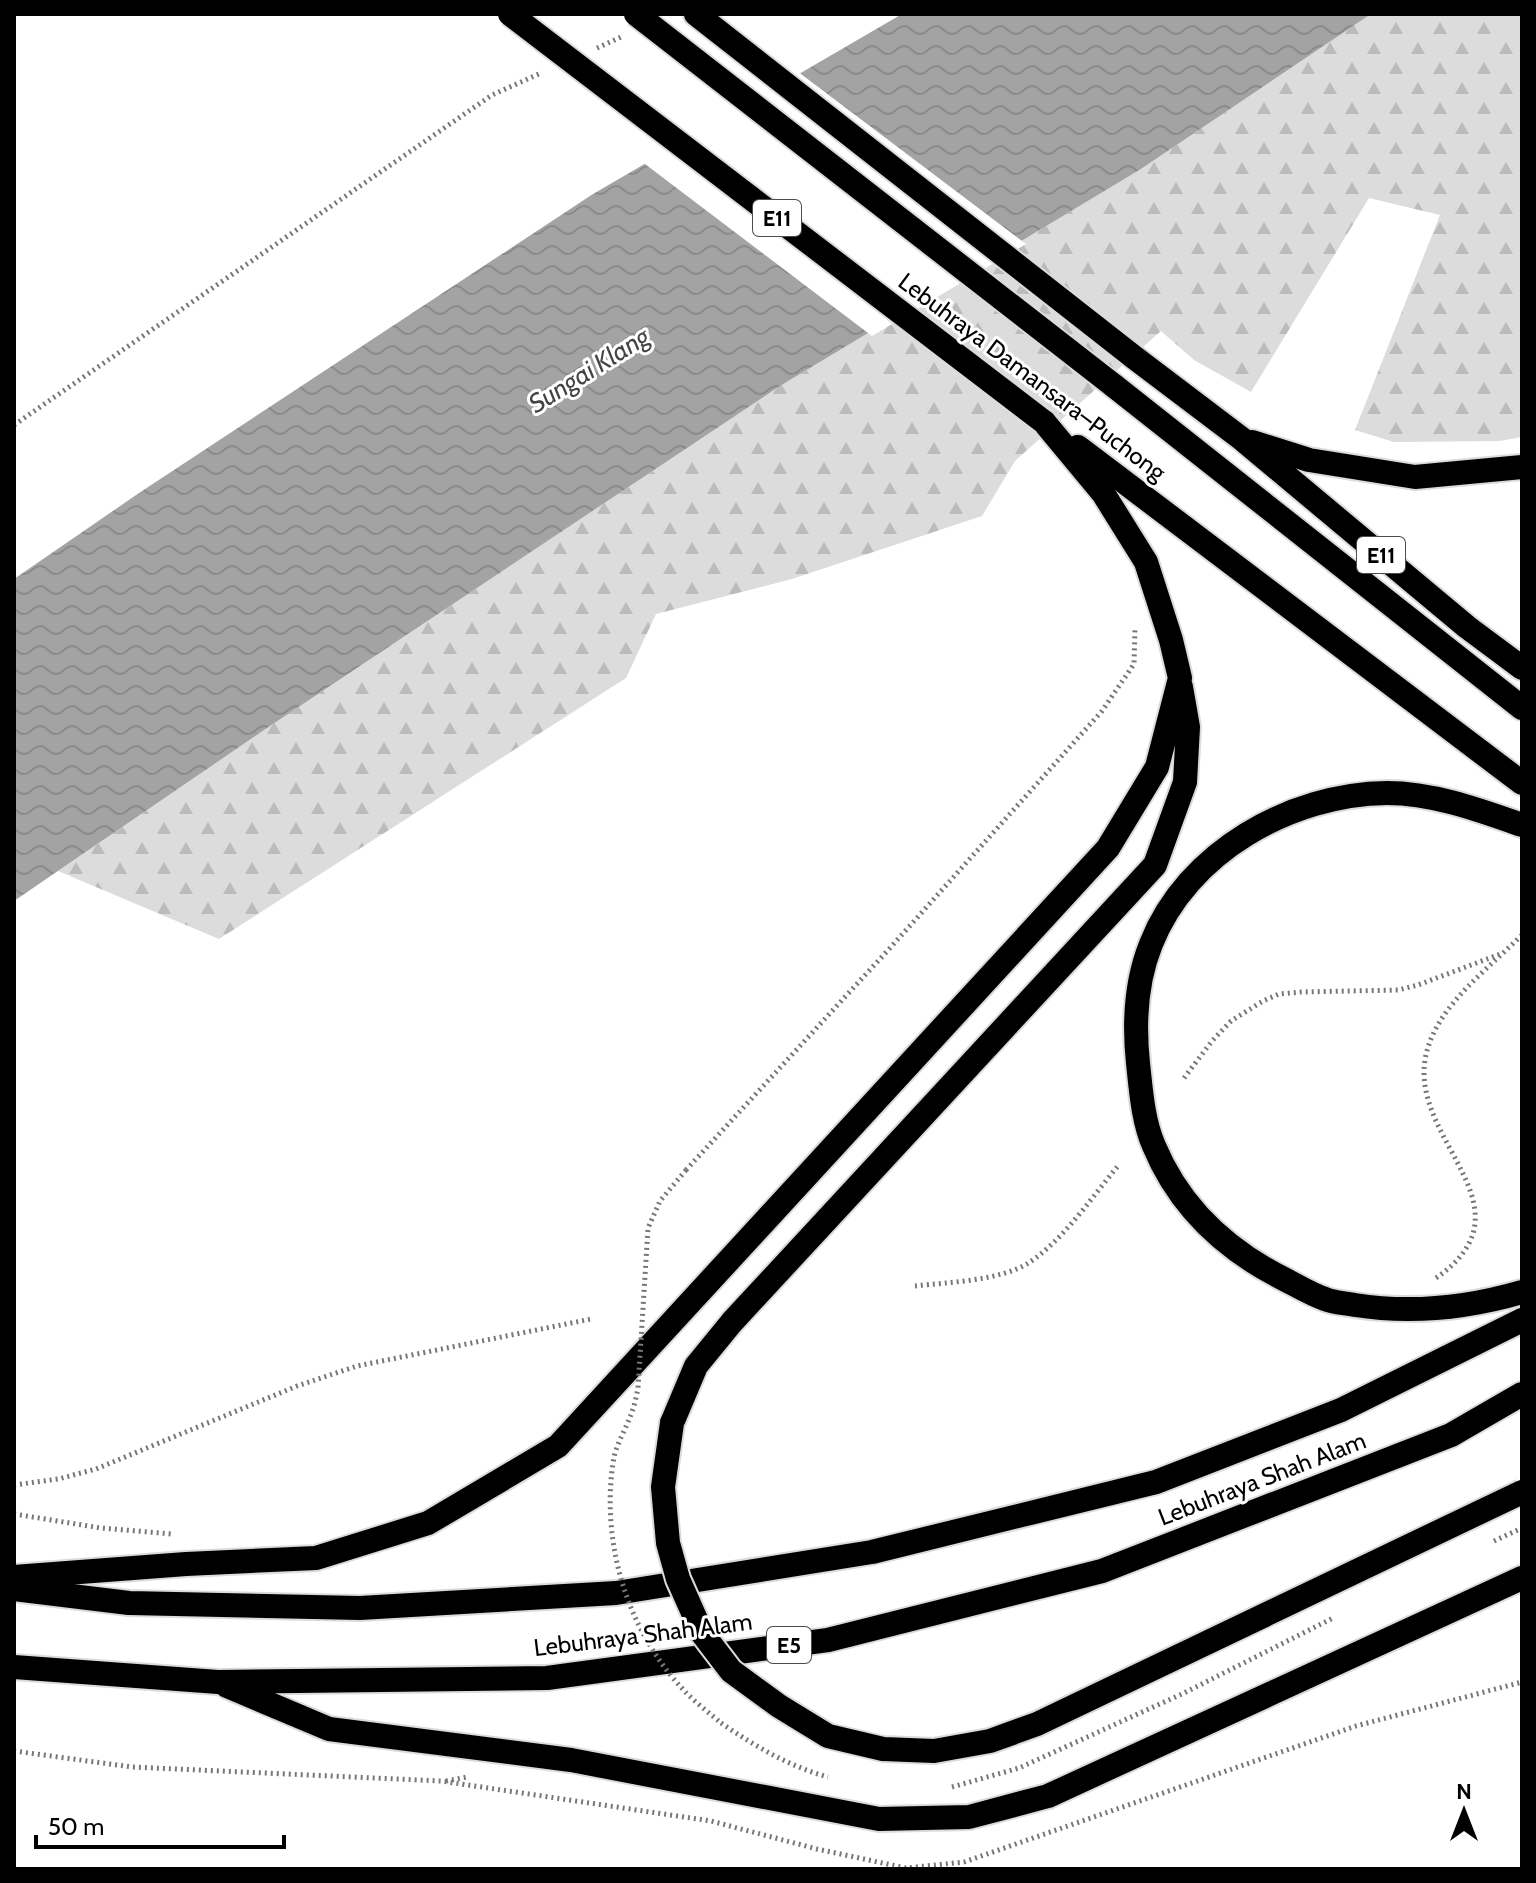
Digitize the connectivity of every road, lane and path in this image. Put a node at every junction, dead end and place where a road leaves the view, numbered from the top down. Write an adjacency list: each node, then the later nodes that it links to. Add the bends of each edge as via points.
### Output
1 (510, 14): 6 (highway, Lebuhraya Damansara–Puchong / E11, bridge)
2 (696, 14): 8 (highway, E11)
3 (634, 23): 4 (path); 13 (highway, Lebuhraya Damansara–Puchong / E11, bridge, via 1113,385)
4 (589, 51)
5 (547, 70): 7 (path, via 492,95)
6 (1044, 422): 12 (highway, via 1103,493 1146,562); 14 (highway, Lebuhraya Damansara–Puchong / E11)
7 (14, 425)
8 (1242, 439): 9 (highway, via 1309,460 1415,477); 11 (highway, E11)
9 (1522, 467)
10 (1133, 618): 20 (path, via 1134,664 1102,711)
11 (1522, 668)
12 (1180, 678): 28 (highway, bridge, via 1188,727 1185,782 1155,865 696,1366 672,1423 663,1487 668,1543 678,1579 702,1633 731,1671 779,1706 828,1736 883,1749 934,1751 990,1741 1037,1724); 31 (highway, via 1157,767 1108,848 558,1446 428,1523 316,1558)
13 (1522, 708)
14 (1522, 783)
15 (1522, 825): 23 (highway, via 1445,800 1388,793 1333,799 1274,818 1231,844 1170,907 1147,957 1138,995 1136,1044 1154,1145 1181,1194 1218,1237 1256,1264 1327,1300 1378,1308 1438,1310)
16 (1522, 935): 17 (path)
17 (1503, 953): 18 (path, via 1398,990 1279,994 1231,1021); 21 (path, via 1465,989 1434,1032 1425,1060 1434,1119 1476,1207 1470,1245 1458,1262)
18 (1184, 1078)
19 (1118, 1166): 22 (path, via 1028,1263 988,1278)
20 (686, 1170)
21 (1432, 1281)
22 (915, 1286)
23 (1522, 1292)
24 (591, 1319): 27 (path, via 357,1366 96,1469)
25 (1522, 1320): 33 (highway, Lebuhraya Shah Alam, via 1341,1410 1156,1482 872,1552 616,1593 360,1608 129,1603)
26 (1522, 1394): 35 (highway, Lebuhraya Shah Alam / E5, via 1451,1435 1102,1571 828,1640 547,1678)
27 (14, 1485)
28 (1522, 1492)
29 (14, 1514): 30 (path)
30 (183, 1535)
31 (14, 1577)
32 (1522, 1578): 35 (highway, via 1048,1796 969,1817 879,1819 571,1760 329,1729)
33 (14, 1589)
34 (14, 1667): 35 (highway, Lebuhraya Shah Alam / E5)
35 (218, 1682)

